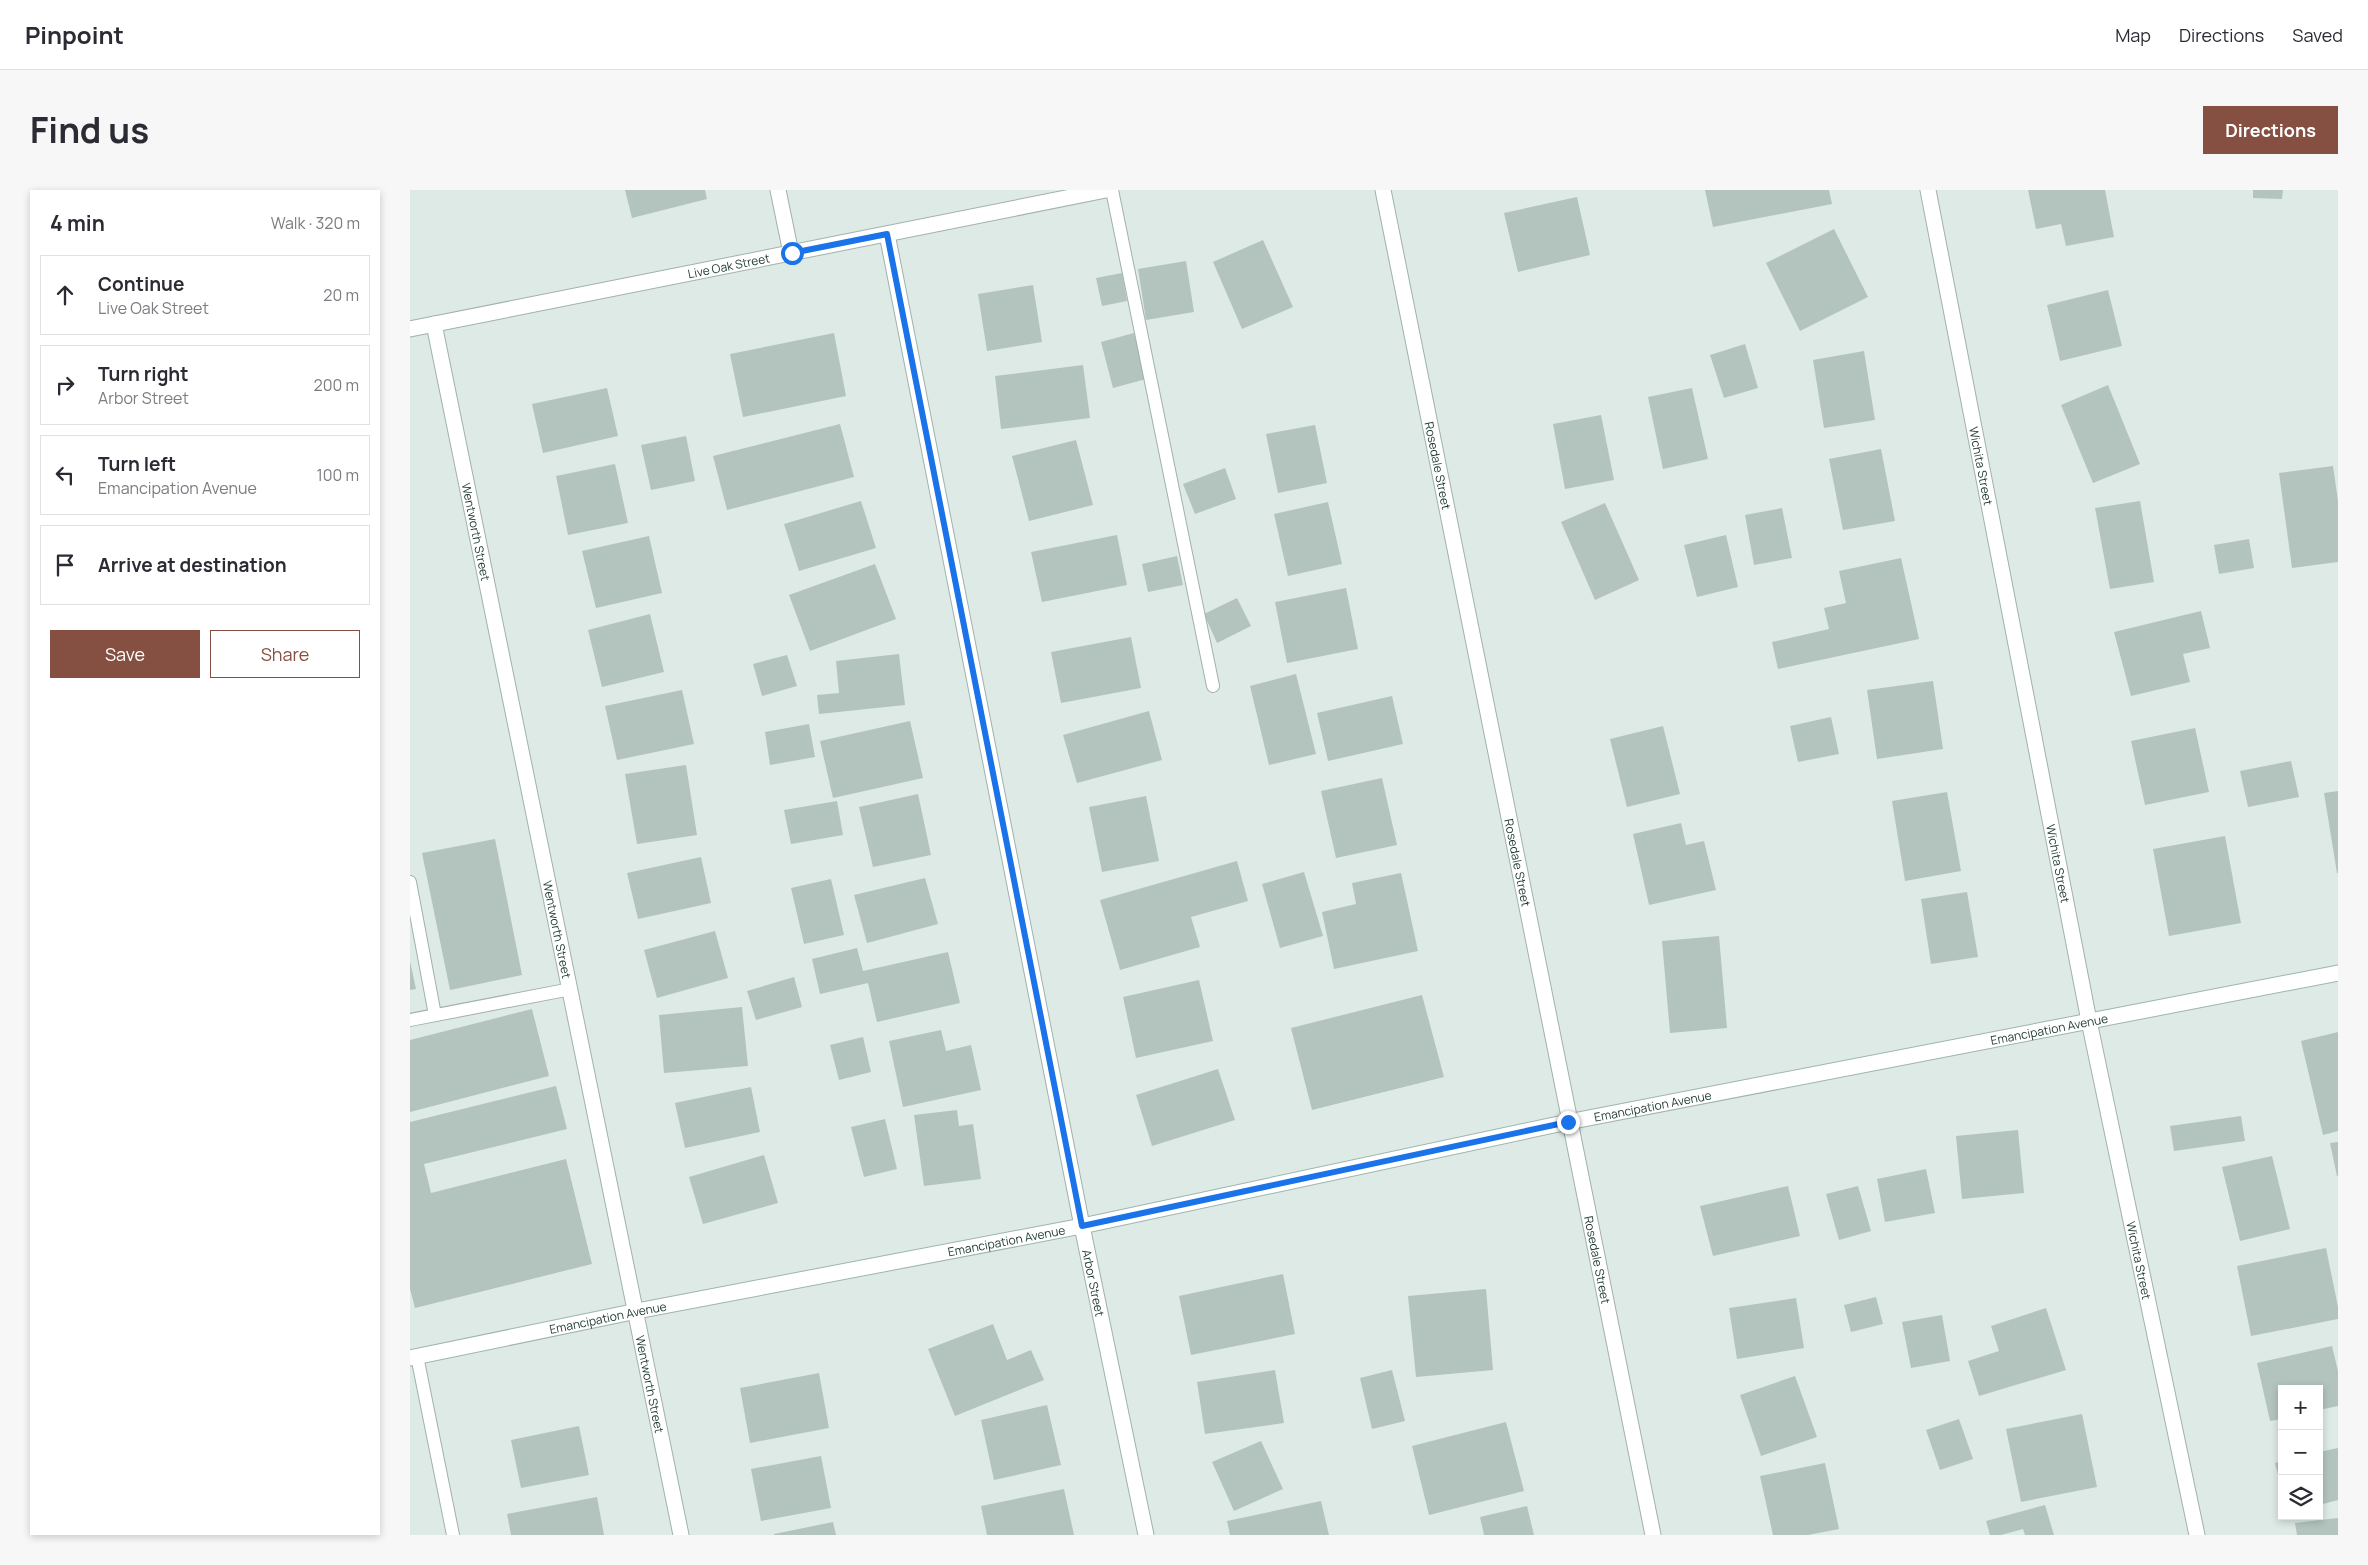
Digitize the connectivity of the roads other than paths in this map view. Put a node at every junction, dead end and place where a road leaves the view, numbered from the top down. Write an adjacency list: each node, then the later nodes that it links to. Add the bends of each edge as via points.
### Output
1 (778, 190): 7 (street)
2 (1106, 190): 6 (street, Live Oak Street)
3 (1112, 190): 10 (lane)
4 (1383, 190): 17 (street, Rosedale Street)
5 (1928, 190): 16 (street, Wichita Street)
6 (887, 234): 7 (street, Live Oak Street); 18 (street, Arbor Street)
7 (792, 253): 8 (street, Live Oak Street)
8 (434, 324): 9 (street, Live Oak Street); 13 (street, Wentworth Street)
9 (410, 329)
10 (1214, 686)
11 (410, 882): 14 (lane)
12 (2338, 973): 16 (street, Emancipation Avenue)
13 (571, 989): 14 (lane); 19 (street, Wentworth Street)
14 (435, 1015): 15 (lane)
15 (410, 1020)
16 (2089, 1021): 17 (street, Emancipation Avenue); 25 (street, Wichita Street)
17 (1568, 1122): 18 (street, Emancipation Avenue); 24 (street, Rosedale Street)
18 (1082, 1226): 19 (street, Emancipation Avenue); 23 (street, Arbor Street)
19 (637, 1310): 20 (street, Emancipation Avenue); 22 (street, Wentworth Street)
20 (414, 1357): 21 (lane)
21 (453, 1535)
22 (681, 1535)
23 (1146, 1535)
24 (1653, 1535)
25 (2197, 1535)

